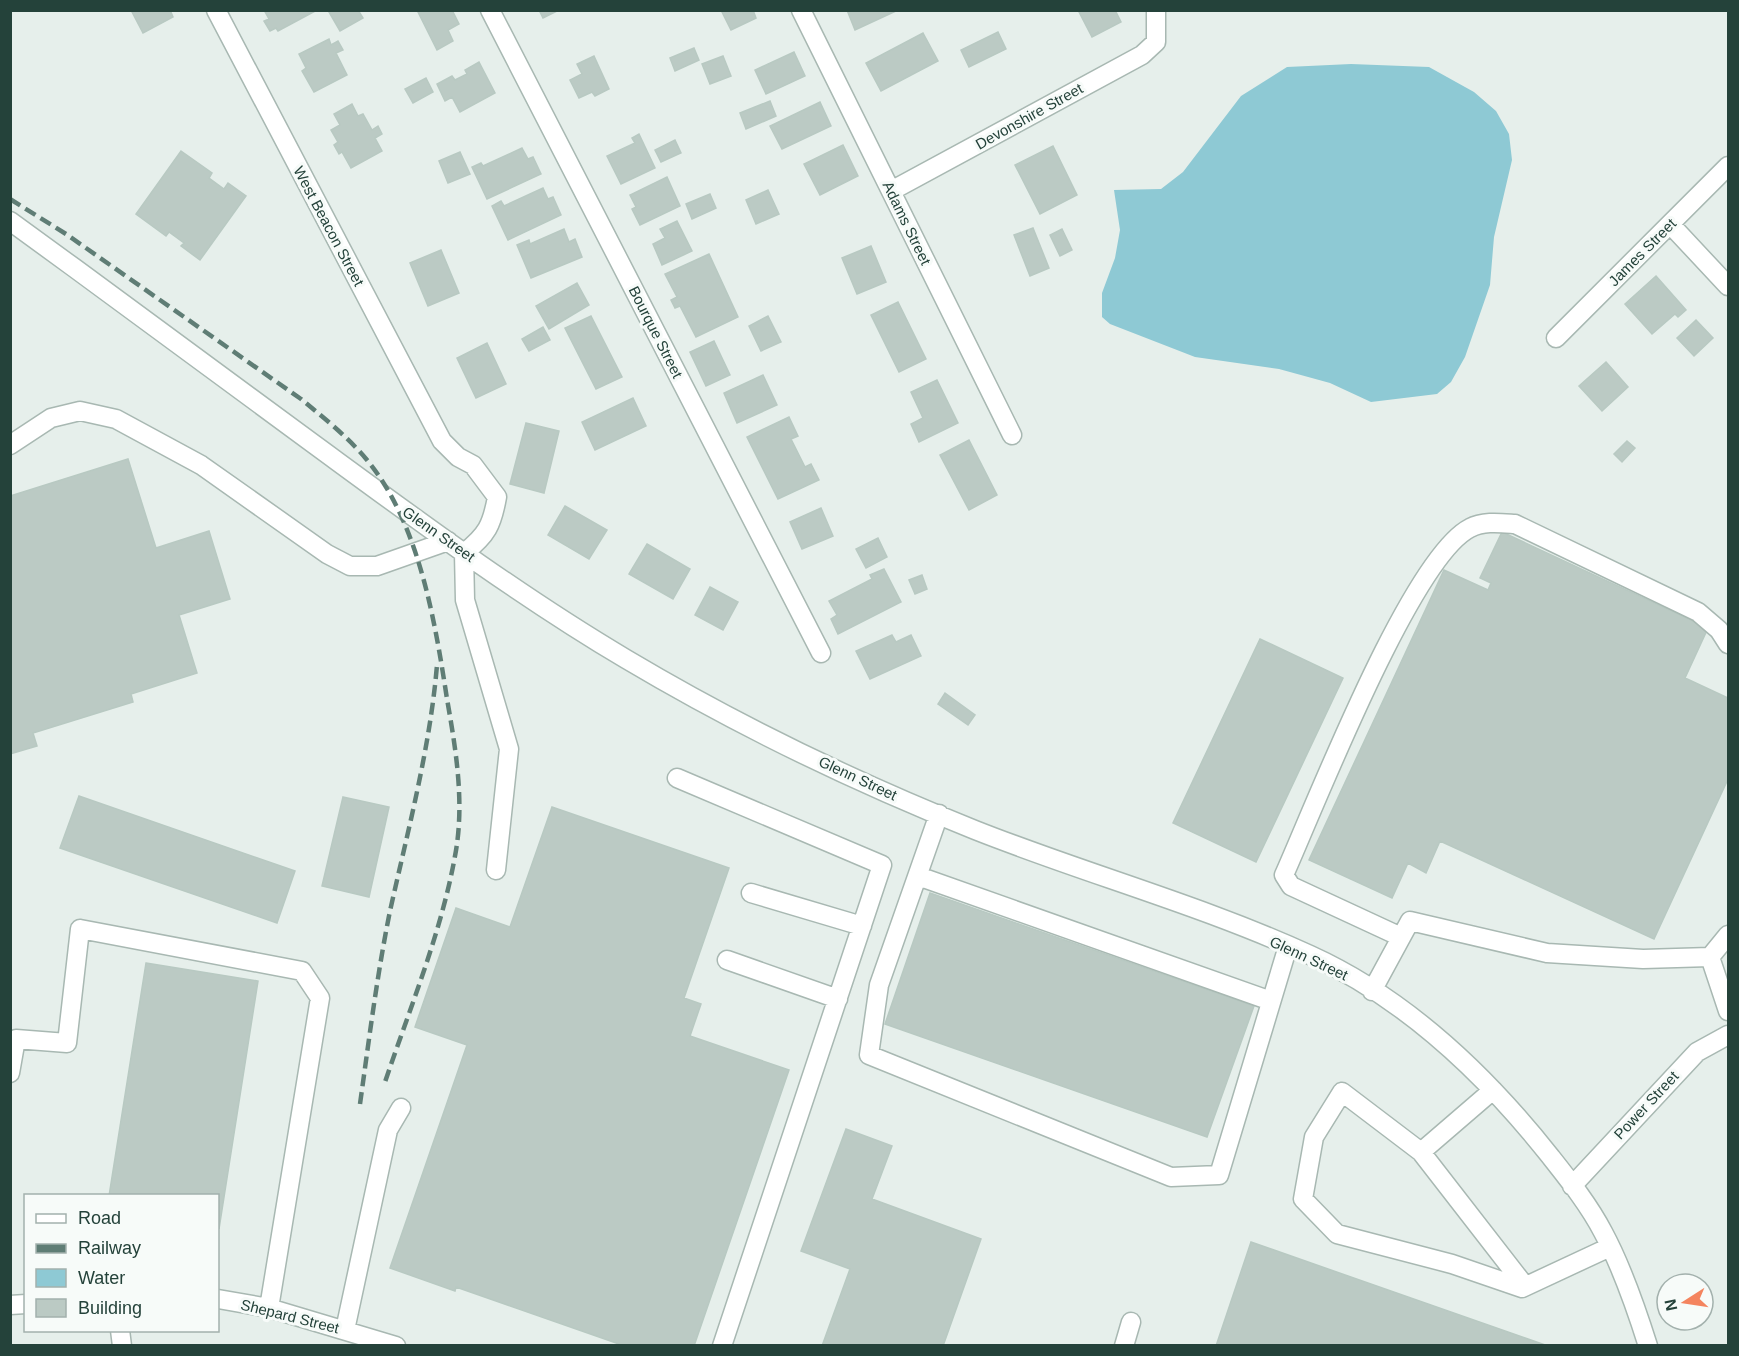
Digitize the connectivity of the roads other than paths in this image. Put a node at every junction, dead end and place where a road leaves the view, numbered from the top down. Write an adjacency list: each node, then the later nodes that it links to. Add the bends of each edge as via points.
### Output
1 (216, 10): 14 (street, West Beacon Street, via 442,441 473,465 497,497 494,516 484,537)
2 (490, 10): 16 (street, Bourque Street)
3 (801, 10): 6 (street, Adams Street)
4 (1156, 10): 6 (street, Devonshire Street, via 1156,42 1142,55)
5 (1728, 166): 8 (street, James Street)
6 (891, 191): 11 (street, Adams Street)
7 (10, 221): 13 (street, Glenn Street)
8 (1671, 224): 9 (street); 10 (street, James Street)
9 (1728, 286)
10 (1556, 338)
11 (1012, 435)
12 (10, 445): 13 (street, via 51,418 80,411 116,419 201,465 350,566 377,566)
13 (448, 541): 14 (street, Glenn Street)
14 (464, 553): 18 (street, Glenn Street, via 626,659 776,740); 19 (street, via 465,600 509,749)
15 (1728, 644): 24 (street, via 1719,630 1698,612 1515,524 1482,524 1457,537 1440,554 1410,601 1284,875 1291,886)
16 (821, 653)
17 (677, 778): 22 (street, via 882,866)
18 (939, 814): 20 (street); 25 (street, Glenn Street)
19 (496, 870)
20 (918, 876): 30 (street); 30 (street, via 879,985 869,1055 1171,1177 1219,1175)
21 (751, 893): 22 (street)
22 (862, 926): 29 (street)
23 (1728, 935): 26 (street)
24 (1401, 937): 26 (street, via 1410,921 1547,953 1643,959); 28 (street)
25 (1288, 946): 28 (street, Glenn Street, via 1356,979); 30 (street)
26 (1710, 957): 31 (street)
27 (727, 960): 29 (street)
28 (1372, 991): 34 (street, Glenn Street, via 1430,1030)
29 (838, 999): 45 (street)
30 (1271, 1001)
31 (1728, 1011)
32 (1728, 1035): 37 (street, Power Street, via 1697,1052)
33 (10, 1073): 41 (street, via 16,1039 67,1044 80,929 302,971 320,998)
34 (1494, 1090): 36 (street); 37 (street, Glenn Street)
35 (401, 1108): 43 (street, via 388,1130)
36 (1421, 1152): 39 (street); 39 (street, via 1342,1092 1314,1137 1303,1198 1337,1234)
37 (1572, 1185): 38 (street, Glenn Street)
38 (1610, 1247): 39 (street); 47 (street, Glenn Street)
39 (1525, 1286)
40 (219, 1299): 41 (street, Shepard Street)
41 (268, 1308): 43 (street, Shepard Street)
42 (1131, 1322): 46 (street)
43 (345, 1330): 44 (street, Shepard Street)
44 (396, 1346)
45 (722, 1346)
46 (1124, 1346)
47 (1648, 1346)

